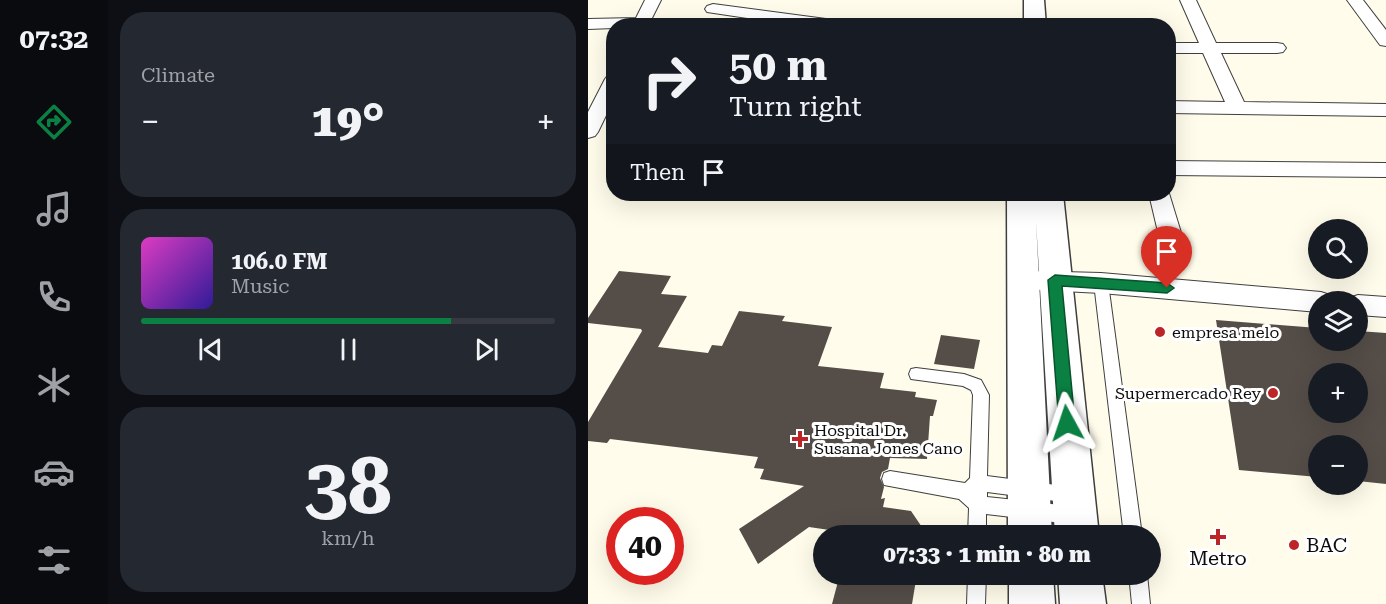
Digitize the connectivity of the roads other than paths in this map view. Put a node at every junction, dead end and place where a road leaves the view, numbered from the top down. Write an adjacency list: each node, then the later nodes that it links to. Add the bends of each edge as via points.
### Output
1 (653, 0): 6 (street)
2 (1034, 0): 8 (street)
3 (1188, 0): 13 (street)
4 (1354, 0): 11 (street)
5 (713, 9): 7 (street)
6 (643, 18)
7 (781, 18)
8 (1035, 18)
9 (588, 24): 10 (street)
10 (606, 24)
11 (1386, 41)
12 (1176, 48): 13 (street)
13 (1210, 48): 14 (street); 18 (street)
14 (1277, 48)
15 (1176, 94): 18 (street)
16 (606, 95): 21 (street)
17 (1386, 95): 18 (street)
18 (1234, 100): 19 (street); 20 (street)
19 (1176, 106)
20 (1386, 110)
21 (588, 132)
22 (1176, 168): 23 (street)
23 (1386, 170)
24 (1023, 201): 28 (street)
25 (1048, 201): 28 (street)
26 (1162, 201): 27 (street)
27 (1174, 249)
28 (1040, 280): 29 (street); 37 (street); 38 (street)
29 (1101, 283): 30 (street); 40 (lane)
30 (1308, 301)
31 (1368, 306): 32 (street)
32 (1386, 307)
33 (916, 374): 35 (lane, via 964,380 976,385 981,395)
34 (890, 479): 35 (lane)
35 (971, 487): 36 (lane); 37 (lane)
36 (978, 504): 37 (lane); 39 (lane)
37 (1030, 511): 38 (lane)
38 (1075, 515)
39 (977, 525)
40 (1132, 525)
41 (977, 585): 45 (lane)
42 (1031, 585): 46 (street)
43 (1081, 585): 47 (street)
44 (1139, 585): 48 (lane)
45 (976, 604)
46 (1032, 604)
47 (1083, 604)
48 (1141, 604)

